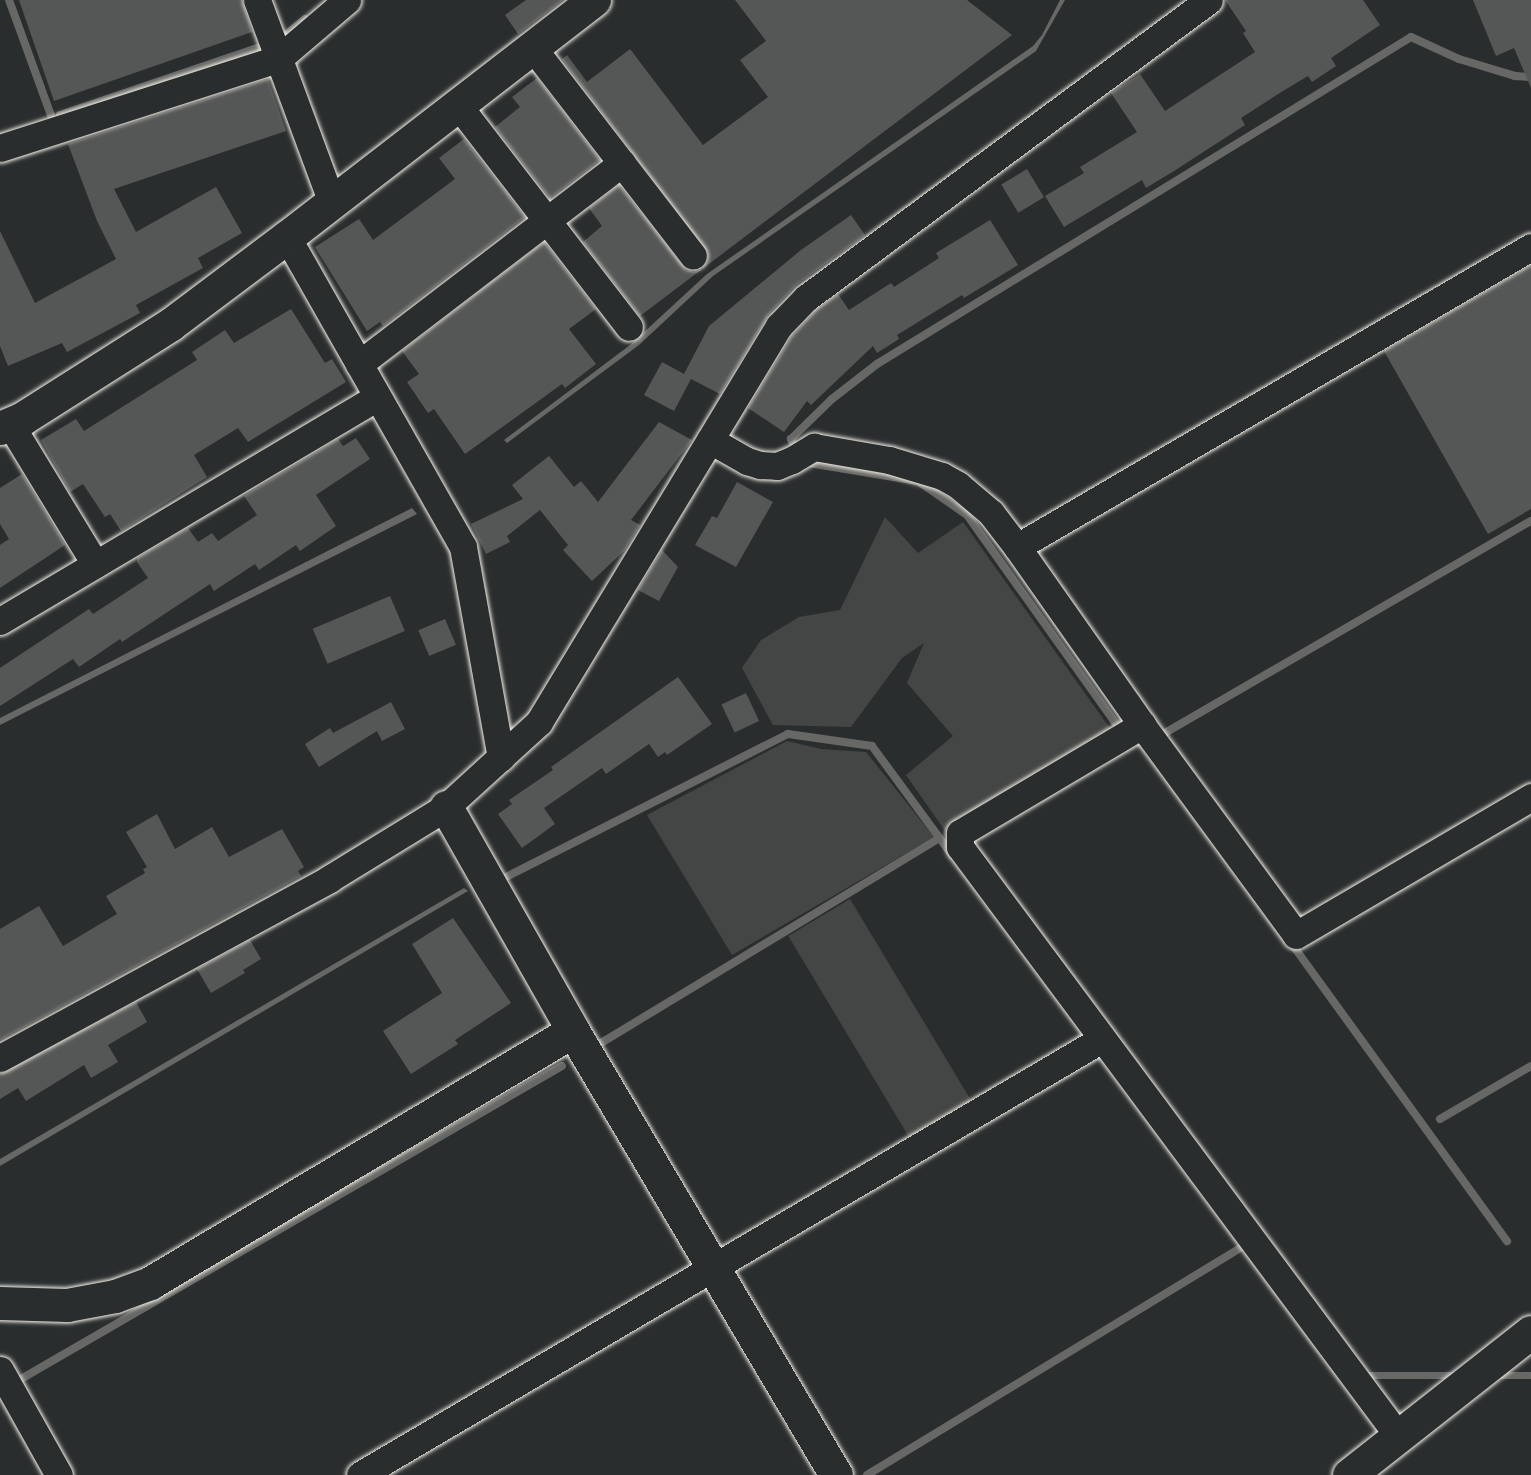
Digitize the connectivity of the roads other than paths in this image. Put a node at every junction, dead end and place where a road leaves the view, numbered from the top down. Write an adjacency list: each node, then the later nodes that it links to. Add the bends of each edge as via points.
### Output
1 (257, 0): 6 (street)
2 (347, 0): 6 (street)
3 (594, 0): 5 (street)
4 (1209, 0): 19 (street, via 806,298 778,326)
5 (533, 48): 7 (street); 9 (street)
6 (278, 59): 8 (street); 10 (street)
7 (458, 105): 10 (street); 11 (street)
8 (0, 148)
9 (622, 163): 11 (street); 14 (street)
10 (332, 203): 12 (street)
11 (547, 220): 15 (street); 16 (street)
12 (287, 237): 16 (street); 18 (street, via 171,324)
13 (1531, 247): 20 (street)
14 (693, 256)
15 (629, 327)
16 (360, 364): 17 (street)
17 (378, 397): 21 (street); 24 (street, via 463,547)
18 (5, 426): 21 (street)
19 (710, 440): 20 (street, via 760,465 777,466 814,447 889,460 942,476 991,513); 24 (street, via 539,722)
20 (1017, 547): 23 (street)
21 (95, 564): 22 (street)
22 (0, 621)
23 (1142, 725): 25 (street, via 1296,935); 28 (street, via 960,833 960,847)
24 (501, 758): 26 (street)
25 (1531, 797)
26 (446, 807): 27 (street); 29 (street, via 329,879)
27 (573, 1031): 30 (street); 31 (street, via 150,1283 115,1296 67,1305)
28 (1102, 1040): 30 (street); 34 (street)
29 (0, 1058)
30 (714, 1266): 36 (street); 37 (street)
31 (0, 1303)
32 (1531, 1332): 34 (street)
33 (0, 1370): 35 (street)
34 (1399, 1437): 38 (street)
35 (59, 1475)
36 (360, 1475)
37 (836, 1475)
38 (1349, 1475)

